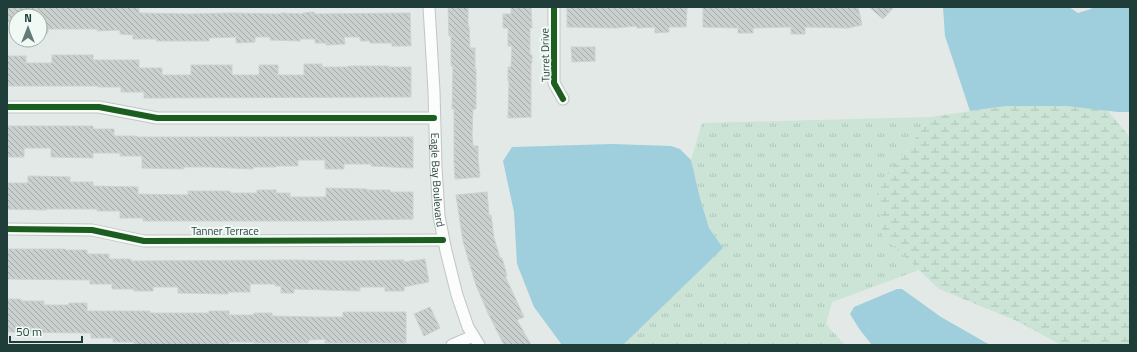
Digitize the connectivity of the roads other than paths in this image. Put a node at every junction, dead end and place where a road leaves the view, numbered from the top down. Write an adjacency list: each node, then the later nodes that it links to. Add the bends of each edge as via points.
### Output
1 (429, 7): 5 (street, Eagle Bay Boulevard)
2 (554, 7): 3 (street, Turret Drive, via 554,84)
3 (563, 100)
4 (7, 107): 5 (street, via 100,107 158,118)
5 (434, 118): 7 (street, Eagle Bay Boulevard, via 439,216)
6 (7, 229): 7 (street, Tanner Terrace, via 92,230 144,241)
7 (443, 240): 8 (street, Eagle Bay Boulevard, via 457,296 468,327)
8 (476, 340): 9 (street)
9 (452, 345)

